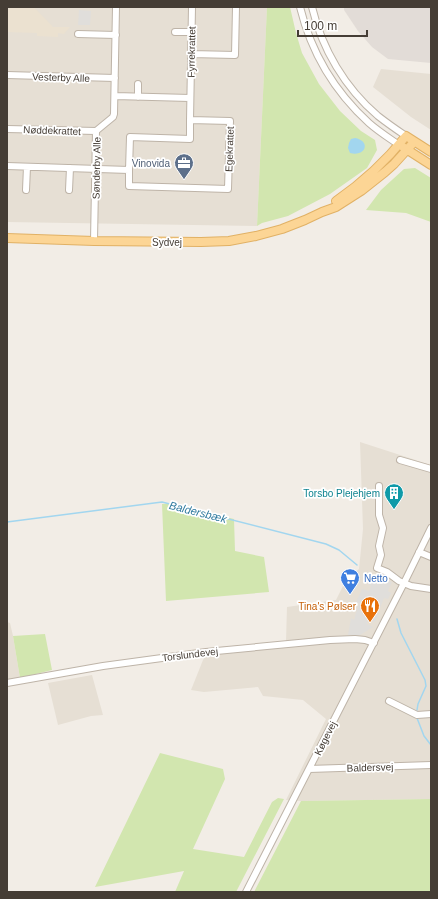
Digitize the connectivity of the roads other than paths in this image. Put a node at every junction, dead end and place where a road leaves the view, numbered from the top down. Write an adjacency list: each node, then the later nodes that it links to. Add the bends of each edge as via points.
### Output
1 (116, 7): 9 (street, Sønderby Alle)
2 (192, 7): 8 (street, Fyrrekrattet)
3 (236, 7): 10 (street, via 235,55)
4 (300, 7): 22 (street, via 310,38 329,77 357,112)
5 (312, 7): 20 (street, via 320,34 348,84 378,116)
6 (84, 27): 9 (street, via 81,34)
7 (175, 32): 8 (street)
8 (192, 32): 10 (street, Fyrrekrattet)
9 (116, 35): 12 (street, Sønderby Alle)
10 (191, 54): 16 (street, Fyrrekrattet)
11 (7, 75): 12 (street, Vesterby Alle)
12 (115, 78): 14 (street, Sønderby Alle)
13 (138, 84): 15 (street)
14 (115, 96): 15 (street); 19 (street, Sønderby Alle, via 113,117)
15 (138, 97): 16 (street)
16 (190, 98): 17 (street, Fyrrekrattet)
17 (190, 120): 30 (street, Egekrattet, via 190,139 130,137); 30 (street, Egekrattet, via 230,121 228,189 129,186)
18 (7, 129): 19 (street, Nøddekrattet)
19 (96, 131): 29 (street, Sønderby Alle)
20 (406, 136): 21 (main road); 22 (main road, Sydvej)
21 (414, 142): 23 (main road, Sydvej); 24 (main road)
22 (399, 145): 23 (main road); 33 (main road, Sydvej, via 365,179)
23 (407, 150): 25 (main road); 33 (main road, Sydvej, via 361,191 336,207)
24 (431, 152)
25 (431, 165)
26 (7, 166): 27 (street)
27 (27, 167): 28 (street); 31 (street)
28 (70, 168): 29 (street); 32 (street)
29 (96, 169): 30 (street); 35 (street, Sønderby Alle)
30 (129, 170)
31 (26, 190)
32 (69, 190)
33 (322, 212): 35 (main road, Sydvej, via 282,229 229,241)
34 (7, 238): 35 (main road, Sydvej)
35 (94, 241)
36 (400, 460): 37 (street)
37 (431, 469)
38 (379, 486): 42 (street, via 379,515 383,528 377,568)
39 (431, 528): 40 (street, Køgevej)
40 (419, 552): 41 (street); 42 (street, Køgevej)
41 (431, 558)
42 (404, 583): 43 (street); 44 (street, Køgevej)
43 (431, 589)
44 (374, 643): 45 (street, Torslundevej, via 355,639 327,640 206,652); 49 (street, Køgevej)
45 (7, 683)
46 (389, 701): 47 (street, via 416,714)
47 (431, 714)
48 (431, 765): 49 (street, Baldersvej)
49 (309, 769): 50 (street, Køgevej)
50 (246, 892)

